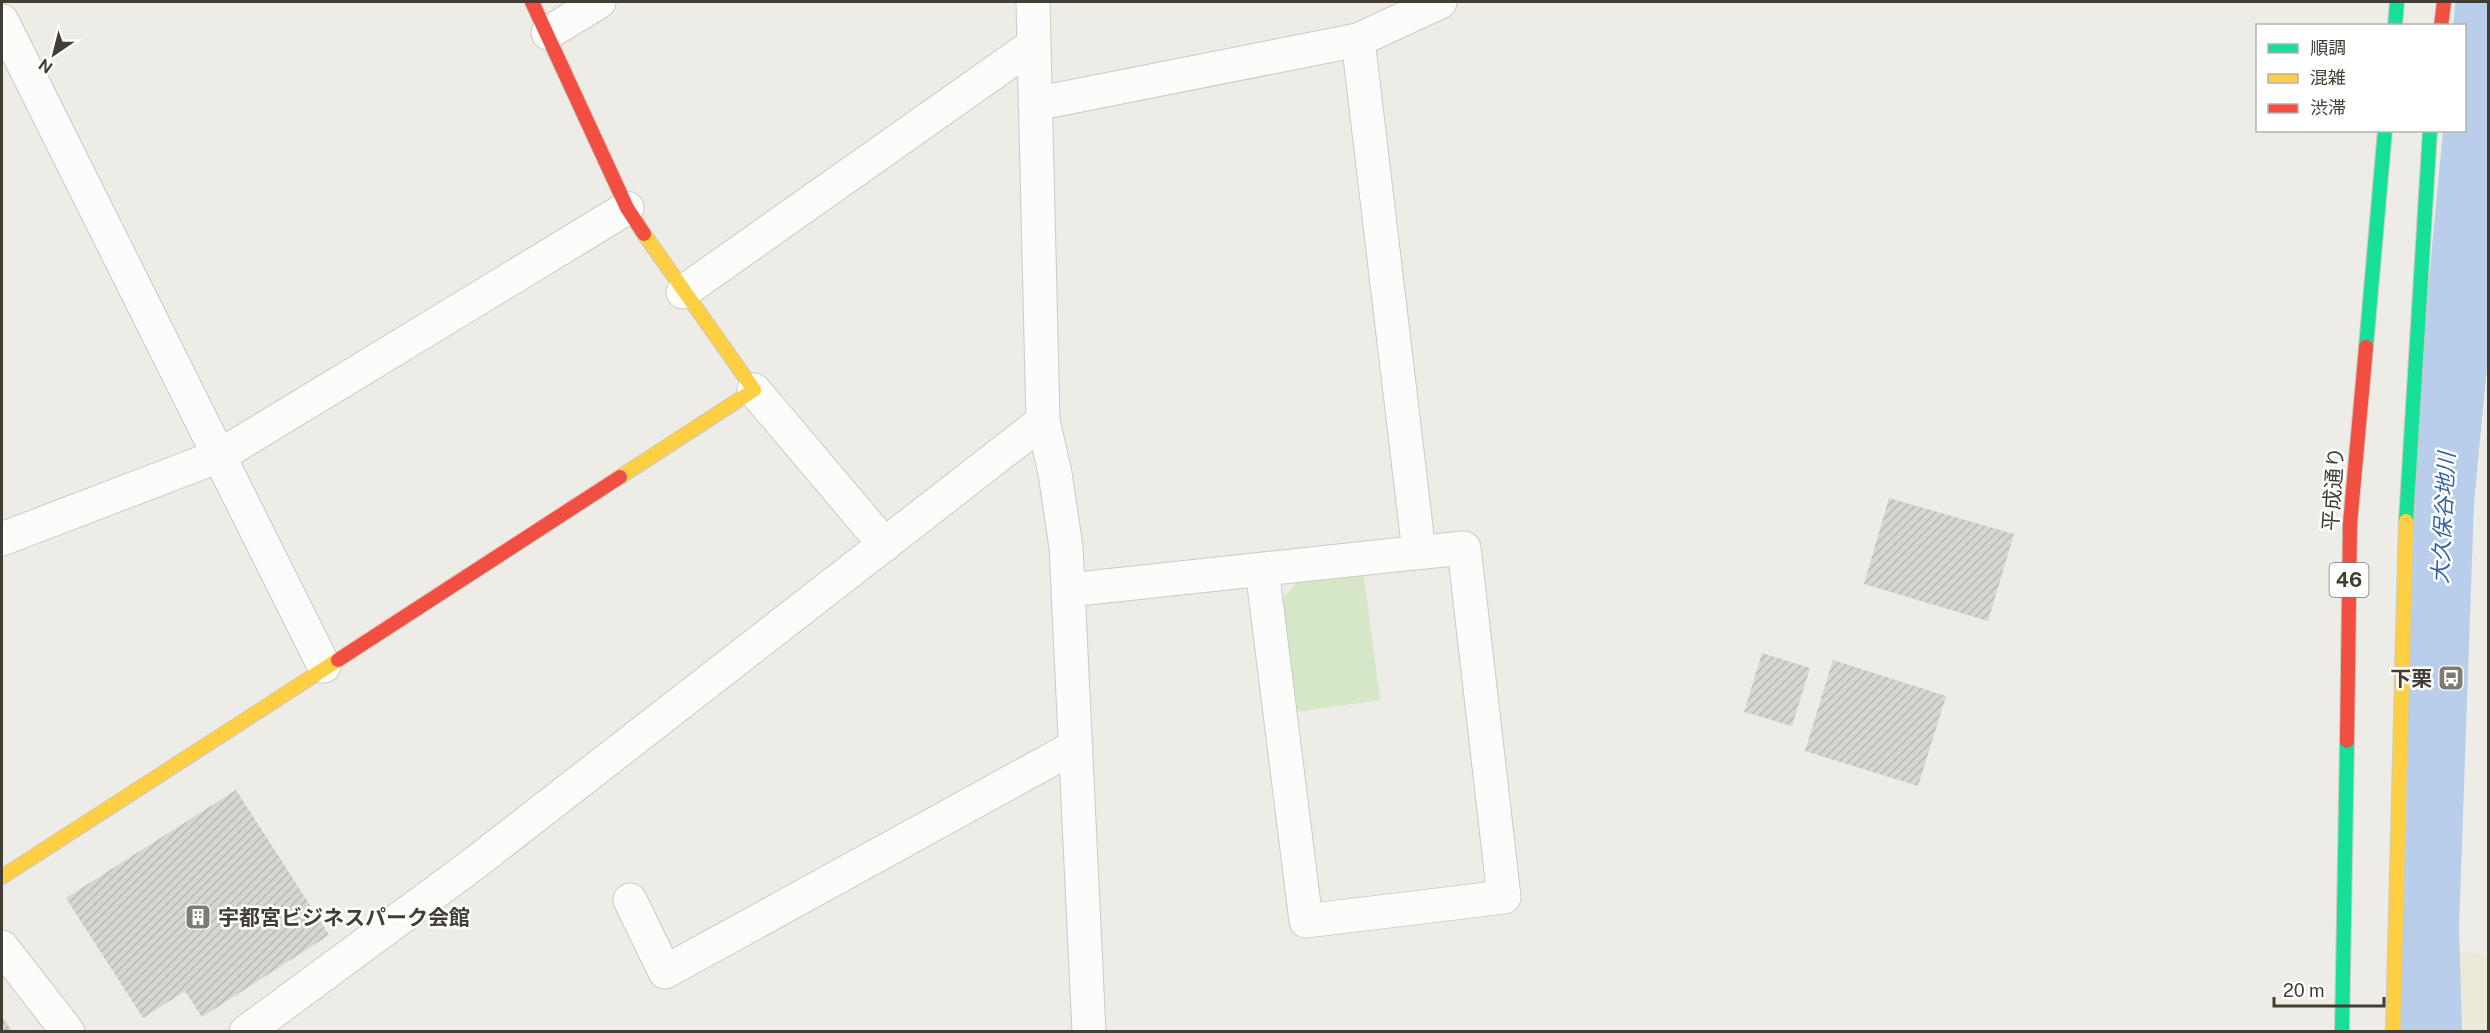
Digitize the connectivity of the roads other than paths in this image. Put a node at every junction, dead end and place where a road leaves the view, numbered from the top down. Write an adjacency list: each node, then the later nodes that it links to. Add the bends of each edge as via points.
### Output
1 (532, 2): 10 (main road)
2 (599, 2): 10 (street)
3 (1033, 2): 12 (street)
4 (1440, 2): 11 (street)
5 (2397, 2): 8 (main road)
6 (2444, 2): 9 (main road)
7 (2, 21): 20 (street)
8 (2395, 24)
9 (2441, 24)
10 (548, 33): 16 (main road)
11 (1358, 40): 13 (street); 23 (street)
12 (1033, 45): 13 (street); 17 (street)
13 (1035, 104): 19 (street)
14 (2385, 132): 34 (main road, 平成通り / 46, via 2350,524)
15 (2430, 132): 35 (main road, via 2406,522)
16 (627, 208): 17 (main road); 20 (street)
17 (683, 291): 18 (main road)
18 (754, 390): 22 (street); 26 (main road)
19 (1042, 421): 22 (street); 25 (street, via 1057,483)
20 (219, 456): 21 (street); 26 (street)
21 (2, 539)
22 (885, 545): 32 (street, via 471,866)
23 (1419, 552): 24 (street); 24 (street, via 1464,548 1504,897 1306,921)
24 (1262, 569): 25 (street)
25 (1069, 590): 27 (street)
26 (324, 666): 28 (main road)
27 (1076, 746): 29 (street, via 665,972); 33 (street)
28 (2, 877)
29 (630, 900)
30 (2, 947): 31 (street)
31 (68, 1032)
32 (246, 1032)
33 (1089, 1032)
34 (2342, 1032)
35 (2392, 1032)

